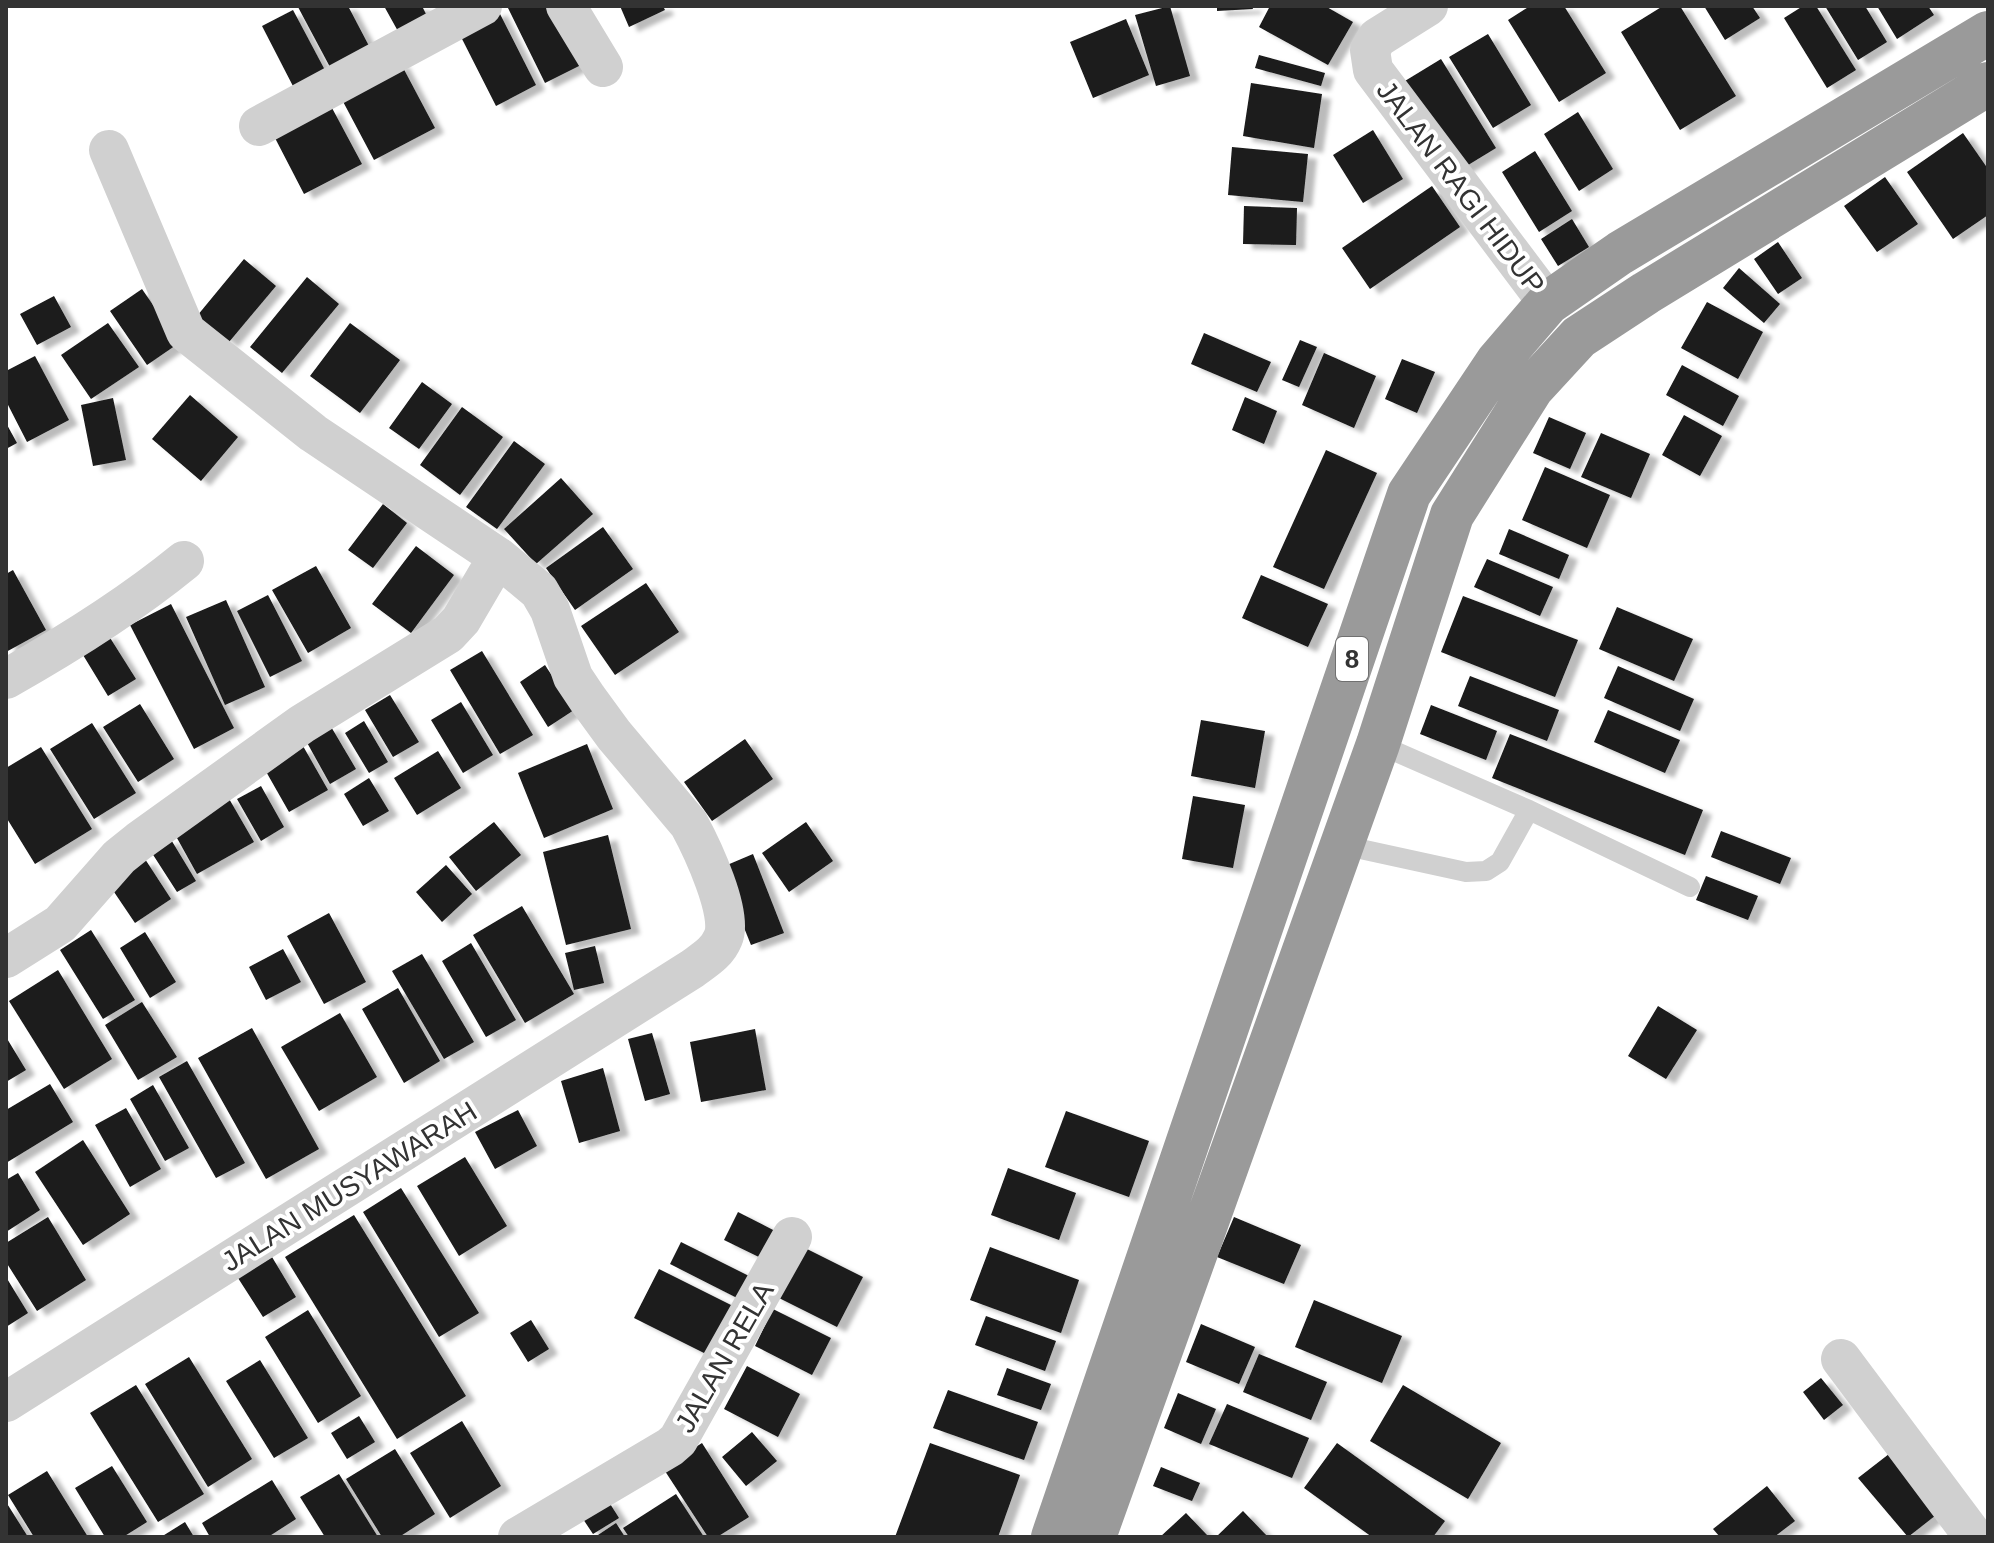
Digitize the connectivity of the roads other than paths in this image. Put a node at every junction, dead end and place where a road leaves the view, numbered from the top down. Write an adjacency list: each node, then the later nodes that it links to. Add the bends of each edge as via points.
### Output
1 (482, 6): 7 (street)
2 (566, 6): 5 (street)
3 (1428, 6): 9 (street, JALAN RAGI HIDUP, via 1377,38 1370,50 1373,70)
4 (1988, 33): 9 (highway, 8, via 1620,253)
5 (603, 67)
6 (1988, 84): 13 (highway, 8, via 1579,337 1532,388 1452,515)
7 (259, 126)
8 (109, 150): 10 (street, via 186,332 313,433)
9 (1548, 303): 23 (highway, 8, via 1498,361 1409,494)
10 (498, 557): 17 (street, via 448,634 302,724 139,841 60,924); 20 (street, JALAN MUSYAWARAH, via 546,600 573,677 689,824 705,854 726,921 725,936 714,953 692,969)
11 (184, 561): 12 (street, via 104,619)
12 (6, 679)
13 (1378, 744): 14 (lane); 15 (highway, 8)
14 (1529, 810): 15 (lane, via 1500,862 1486,871 1466,872); 16 (lane)
15 (1342, 845): 24 (highway, 8)
16 (1690, 887)
17 (6, 958)
18 (792, 1237): 22 (street, JALAN RELA, via 678,1440)
19 (1841, 1359): 21 (street)
20 (6, 1402)
21 (1961, 1532)
22 (518, 1537)
23 (1053, 1537)
24 (1094, 1537)

